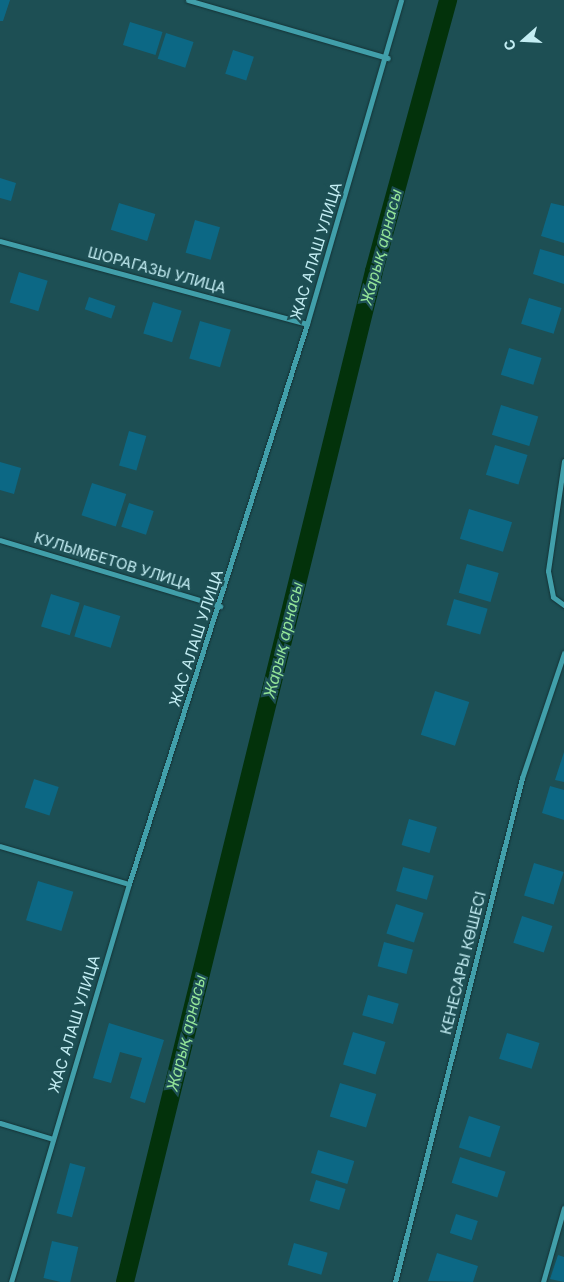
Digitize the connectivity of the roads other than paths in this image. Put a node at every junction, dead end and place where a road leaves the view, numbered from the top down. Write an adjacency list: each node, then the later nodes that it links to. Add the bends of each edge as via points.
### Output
1 (188, 0): 3 (street)
2 (401, 0): 3 (street, ЖАС АЛАШ УЛИЦА)
3 (388, 58): 5 (street, ЖАС АЛАШ УЛИЦА)
4 (0, 241): 5 (street, ШОРАГАЗЫ УЛИЦА)
5 (307, 324): 9 (street, ЖАС АЛАШ УЛИЦА)
6 (564, 461): 8 (street, via 548,570 553,597)
7 (0, 540): 9 (street, КУЛЫМБЕТОВ УЛИЦА)
8 (564, 605)
9 (220, 606): 12 (street, ЖАС АЛАШ УЛИЦА)
10 (564, 653): 17 (street, КЕНЕСАРЫ КӨШЕСІ, via 556,664 522,778)
11 (0, 846): 12 (street)
12 (129, 884): 14 (street, ЖАС АЛАШ УЛИЦА)
13 (0, 1123): 14 (street)
14 (53, 1139): 16 (street, ЖАС АЛАШ УЛИЦА)
15 (564, 1208): 18 (street)
16 (11, 1282)
17 (395, 1282)
18 (543, 1282)

